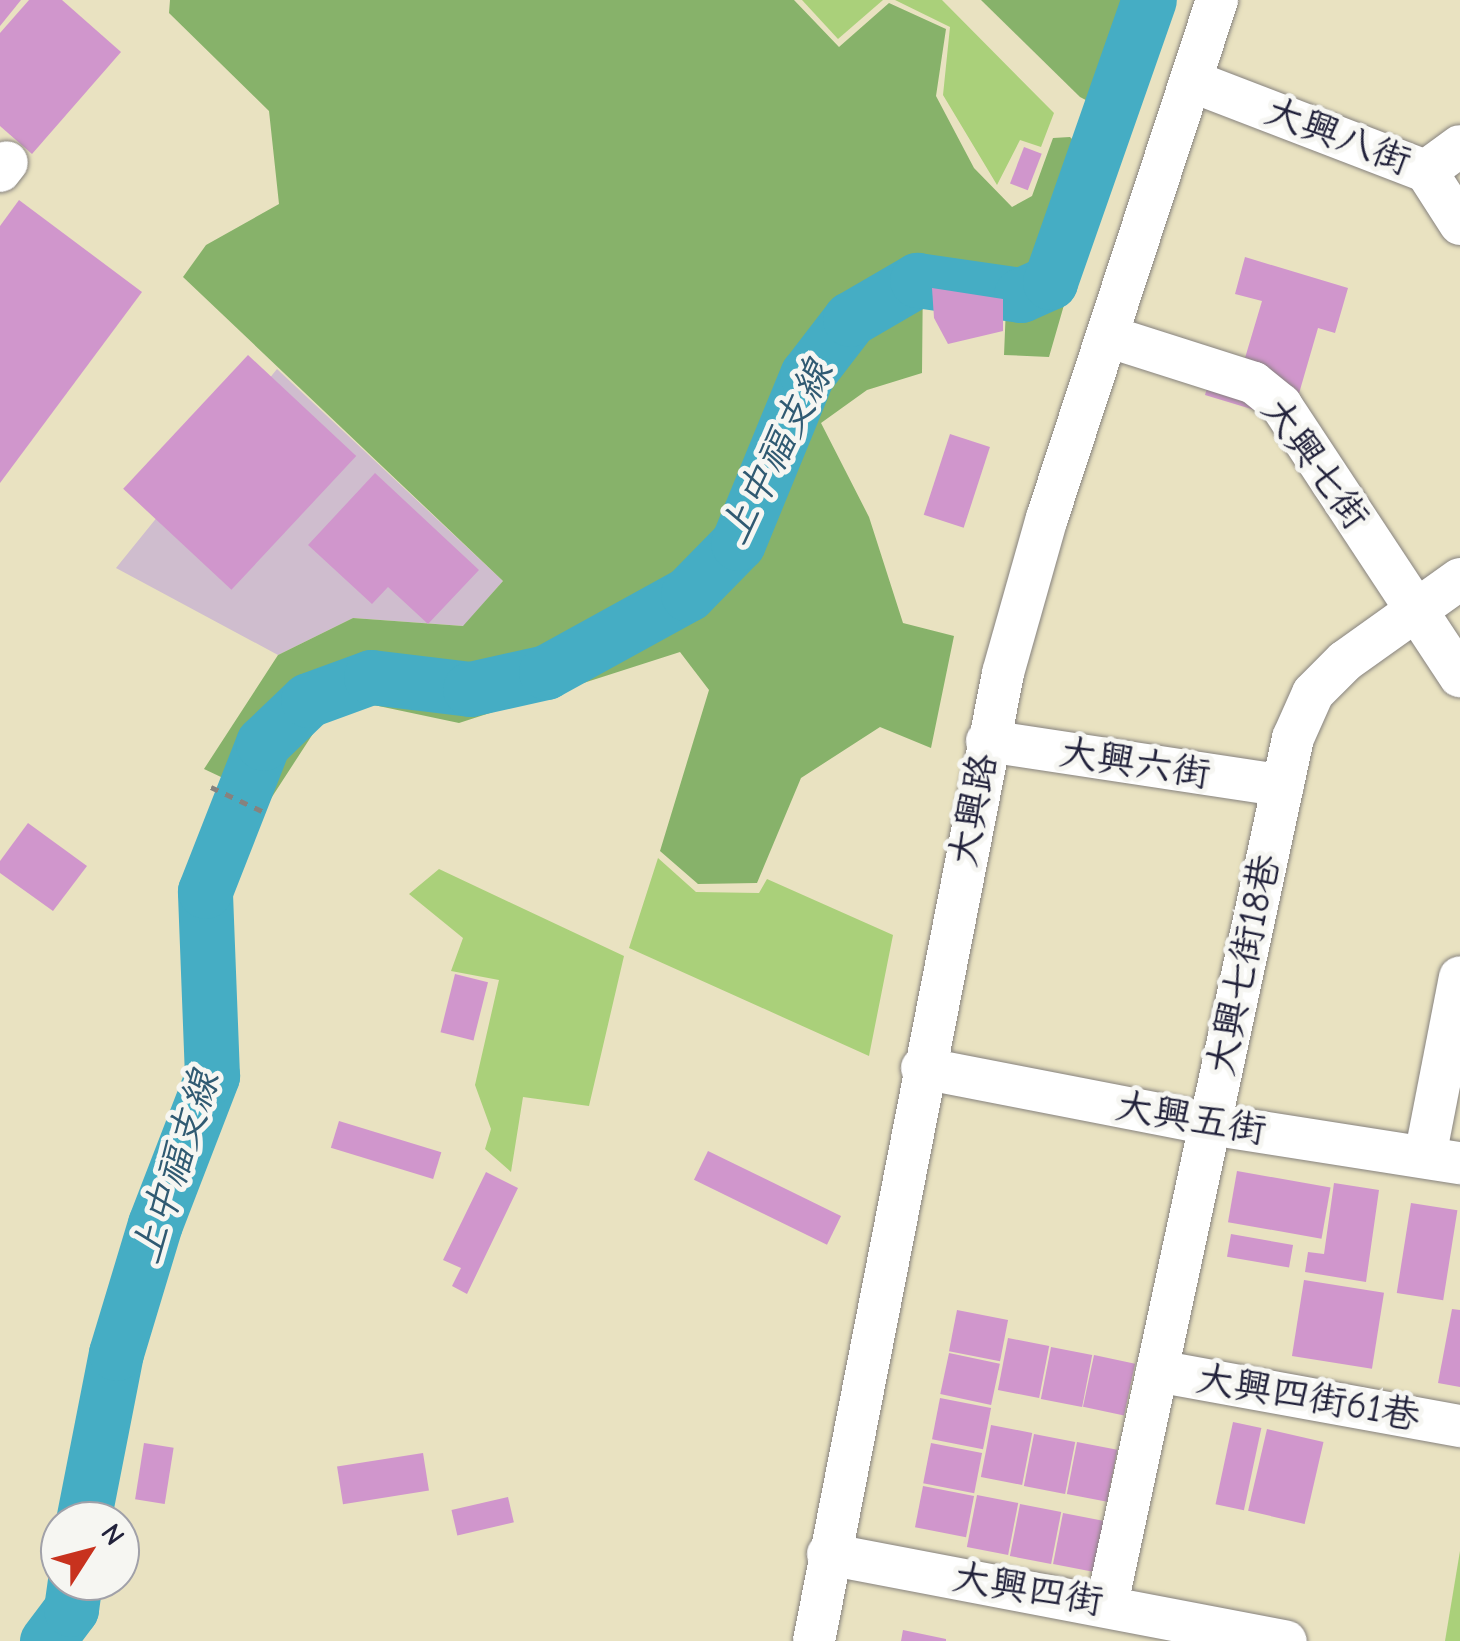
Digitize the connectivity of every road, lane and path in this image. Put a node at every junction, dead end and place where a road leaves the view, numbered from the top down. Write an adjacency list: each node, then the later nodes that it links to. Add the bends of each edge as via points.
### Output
1 (1218, 0): 2 (street, 大興路)
2 (1191, 81): 3 (street, 大興八街); 5 (street, 大興路)
3 (1443, 158): 4 (street, 大興八街)
4 (1460, 224)
5 (1107, 336): 7 (street, 大興七街, via 1254,383 1280,405); 9 (street, 大興路, via 1047,518)
6 (1460, 579): 7 (street, 大興七街18巷)
7 (1417, 610): 8 (street, 大興七街); 10 (street, 大興七街18巷, via 1344,661 1314,692 1293,738)
8 (1460, 676)
9 (987, 741): 10 (street, 大興六街); 14 (street, 大興路)
10 (1282, 786): 15 (street, 大興七街18巷)
11 (212, 787): 12 (path)
12 (266, 813)
13 (1460, 977): 16 (street)
14 (922, 1068): 15 (street, 大興五街); 19 (street, 大興路)
15 (1210, 1124): 16 (street, 大興五街); 17 (street, 大興七街18巷)
16 (1442, 1160)
17 (1157, 1371): 18 (street, 大興四街61巷); 20 (street, 大興七街18巷)
18 (1460, 1426)
19 (828, 1554): 20 (street, 大興四街); 21 (street, 大興路)
20 (1107, 1604): 22 (street, 大興四街)
21 (814, 1641)
22 (1286, 1641)

